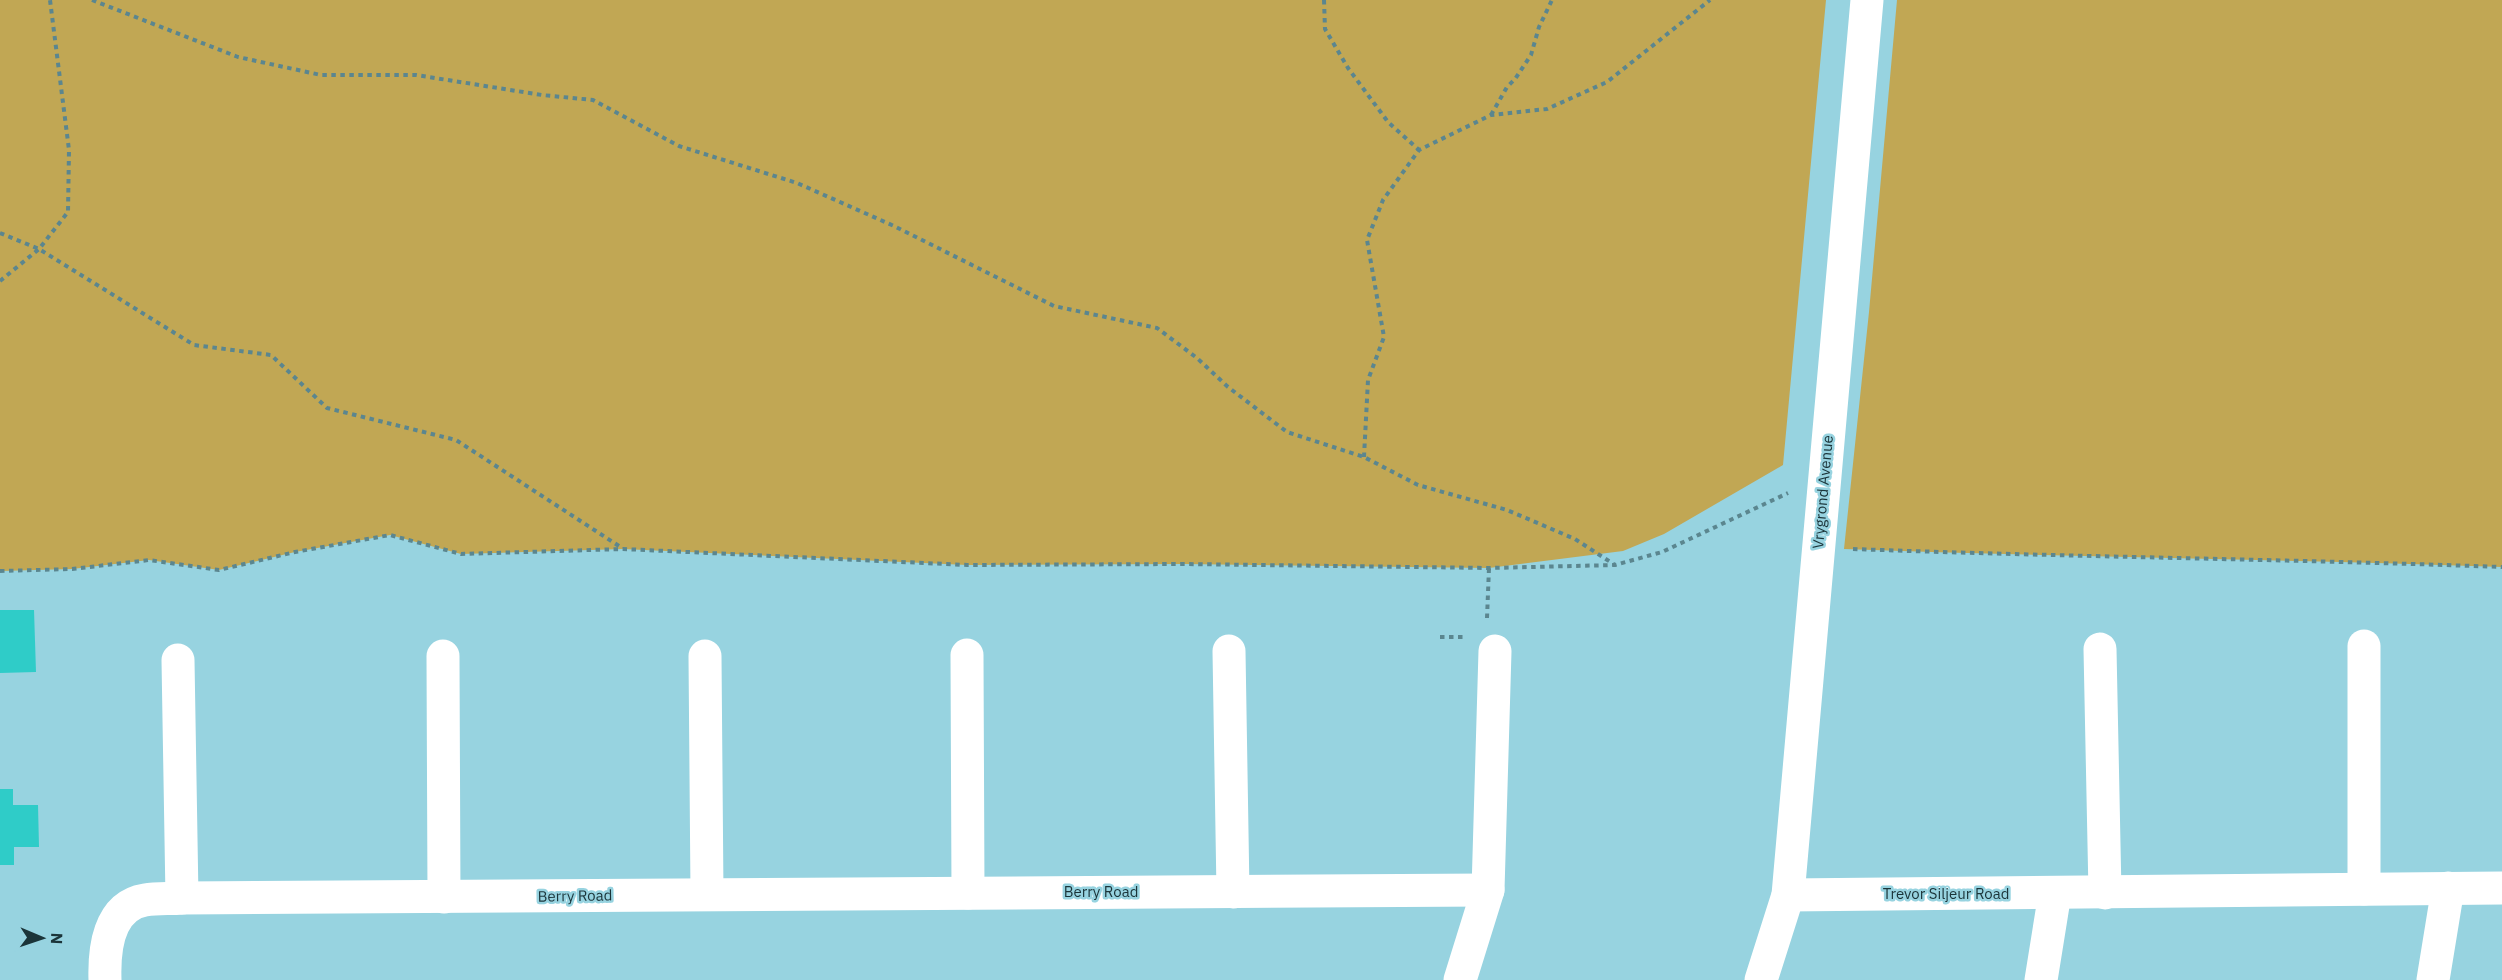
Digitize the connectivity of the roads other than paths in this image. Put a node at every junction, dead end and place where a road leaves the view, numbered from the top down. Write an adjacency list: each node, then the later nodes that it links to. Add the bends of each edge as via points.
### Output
1 (1867, 0): 19 (street, Vrygrond Avenue)
2 (1486, 638): 12 (street)
3 (2364, 646): 13 (street)
4 (2100, 649): 15 (street)
5 (1229, 651): 14 (street)
6 (967, 655): 16 (street)
7 (443, 656): 20 (street)
8 (705, 656): 18 (street)
9 (178, 660): 21 (street)
10 (2448, 888): 11 (street, Trevor Siljeur Road); 13 (street, Trevor Siljeur Road); 26 (street)
11 (2502, 888)
12 (1488, 890): 14 (street, Berry Road); 23 (street)
13 (2364, 890): 15 (street, Trevor Siljeur Road)
14 (1233, 891): 16 (street, Berry Road)
15 (2105, 892): 17 (street, Trevor Siljeur Road)
16 (968, 893): 18 (street, Berry Road)
17 (2055, 893): 19 (street, Trevor Siljeur Road); 25 (street)
18 (707, 894): 20 (street, Berry Road)
19 (1788, 895): 24 (street, Vrygrond Avenue)
20 (444, 897): 21 (street, Berry Road)
21 (182, 898): 22 (street, Berry Road, via 143,900 124,909 112,925)
22 (105, 980)
23 (1460, 980)
24 (1761, 980)
25 (2041, 980)
26 (2433, 980)

